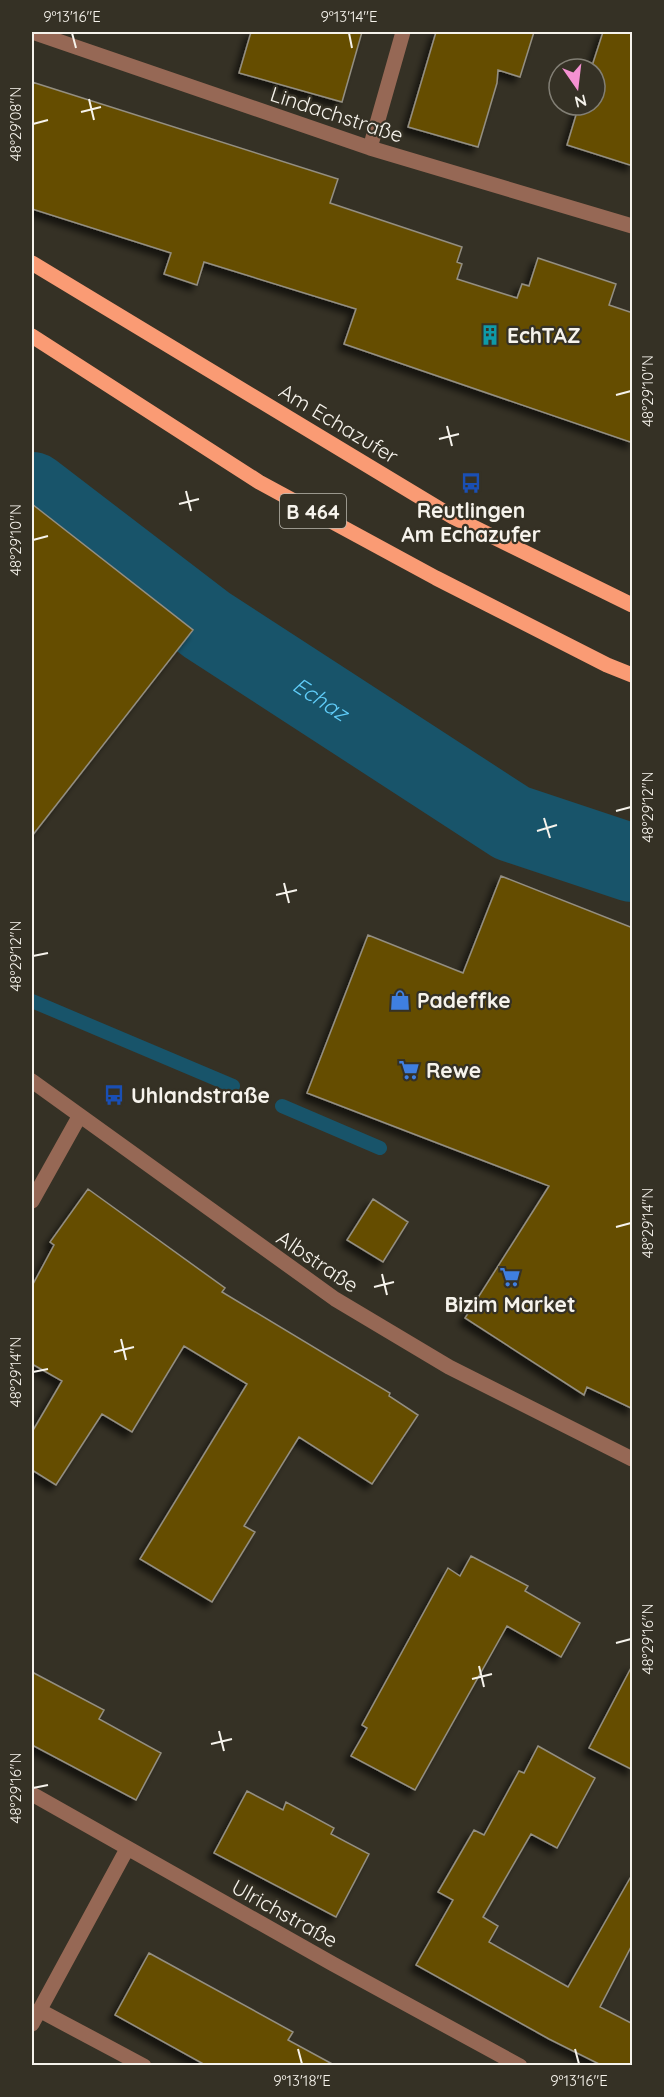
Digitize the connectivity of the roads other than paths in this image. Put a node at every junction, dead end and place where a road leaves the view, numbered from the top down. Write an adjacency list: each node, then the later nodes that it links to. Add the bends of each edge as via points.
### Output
1 (32, 32): 3 (street, Lindachstraße)
2 (403, 32): 3 (street)
3 (370, 148): 4 (street, Lindachstraße)
4 (633, 226)
5 (32, 263): 7 (main road, Am Echazufer, via 453,517)
6 (32, 336): 8 (main road, B 464, via 259,482 447,584)
7 (633, 605)
8 (633, 675)
9 (32, 1081): 10 (street, Albstraße)
10 (79, 1117): 11 (street); 12 (street, Albstraße, via 335,1299 448,1366)
11 (32, 1201)
12 (633, 1459)
13 (32, 1794): 14 (street, Ulrichstraße)
14 (127, 1849): 15 (street); 17 (street, Ulrichstraße)
15 (35, 2017): 16 (street)
16 (144, 2066)
17 (520, 2066)

